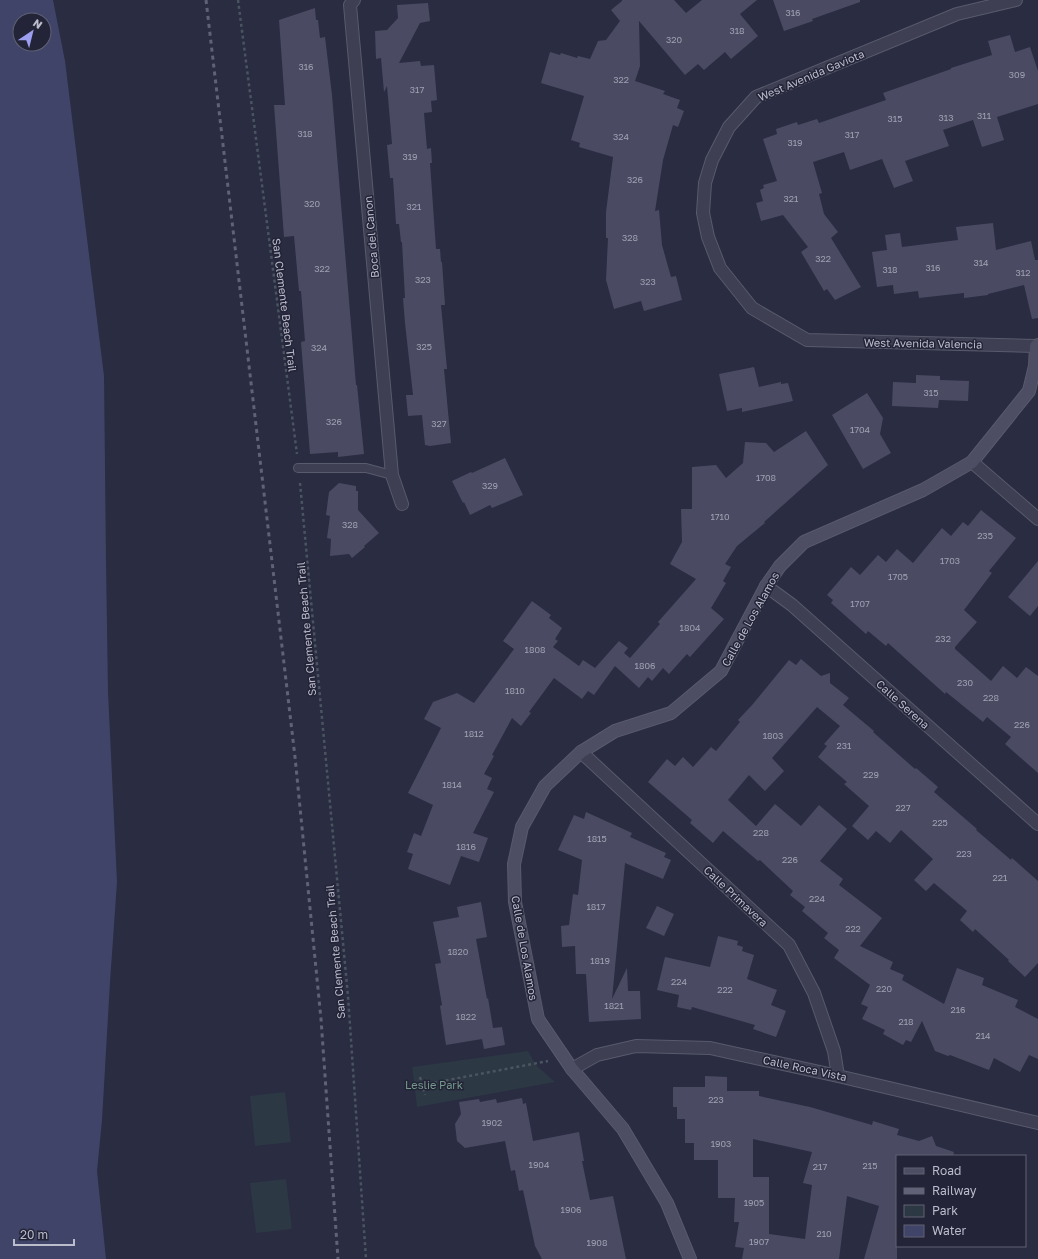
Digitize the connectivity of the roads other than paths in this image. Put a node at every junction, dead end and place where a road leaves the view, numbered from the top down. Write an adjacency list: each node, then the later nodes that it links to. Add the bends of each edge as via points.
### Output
1 (354, 0): 7 (street, Boca del Canon, via 350,5)
2 (1016, 0): 3 (street, West Avenida Gaviota, via 957,14 756,97 729,127 712,160 705,183 703,213 708,237 720,268 752,308)
3 (807, 340): 4 (street, West Avenida Valencia)
4 (1037, 345): 5 (street, Calle de Los Alamos, via 1029,391)
5 (972, 462): 9 (street); 10 (street, Calle de Los Alamos, via 923,490 804,542 780,566)
6 (298, 468): 7 (lane, via 366,468)
7 (392, 475): 8 (street, Boca del Canon)
8 (402, 504)
9 (1038, 519)
10 (766, 586): 11 (street, Calle de Los Alamos, via 722,671 671,713 615,731); 12 (street, Calle Serena, via 792,606)
11 (580, 752): 13 (street, Calle de Los Alamos, via 545,786 522,827 514,864 515,902 538,1020); 14 (street, Calle Primavera, via 789,945 814,993 834,1050)
12 (1038, 824)
13 (572, 1069): 14 (street, Calle Roca Vista, via 597,1055 636,1046 658,1046 710,1048); 16 (street, Calle de Los Alamos, via 623,1129 666,1203)
14 (838, 1076): 15 (street, Calle Roca Vista)
15 (1038, 1123)
16 (690, 1259)

